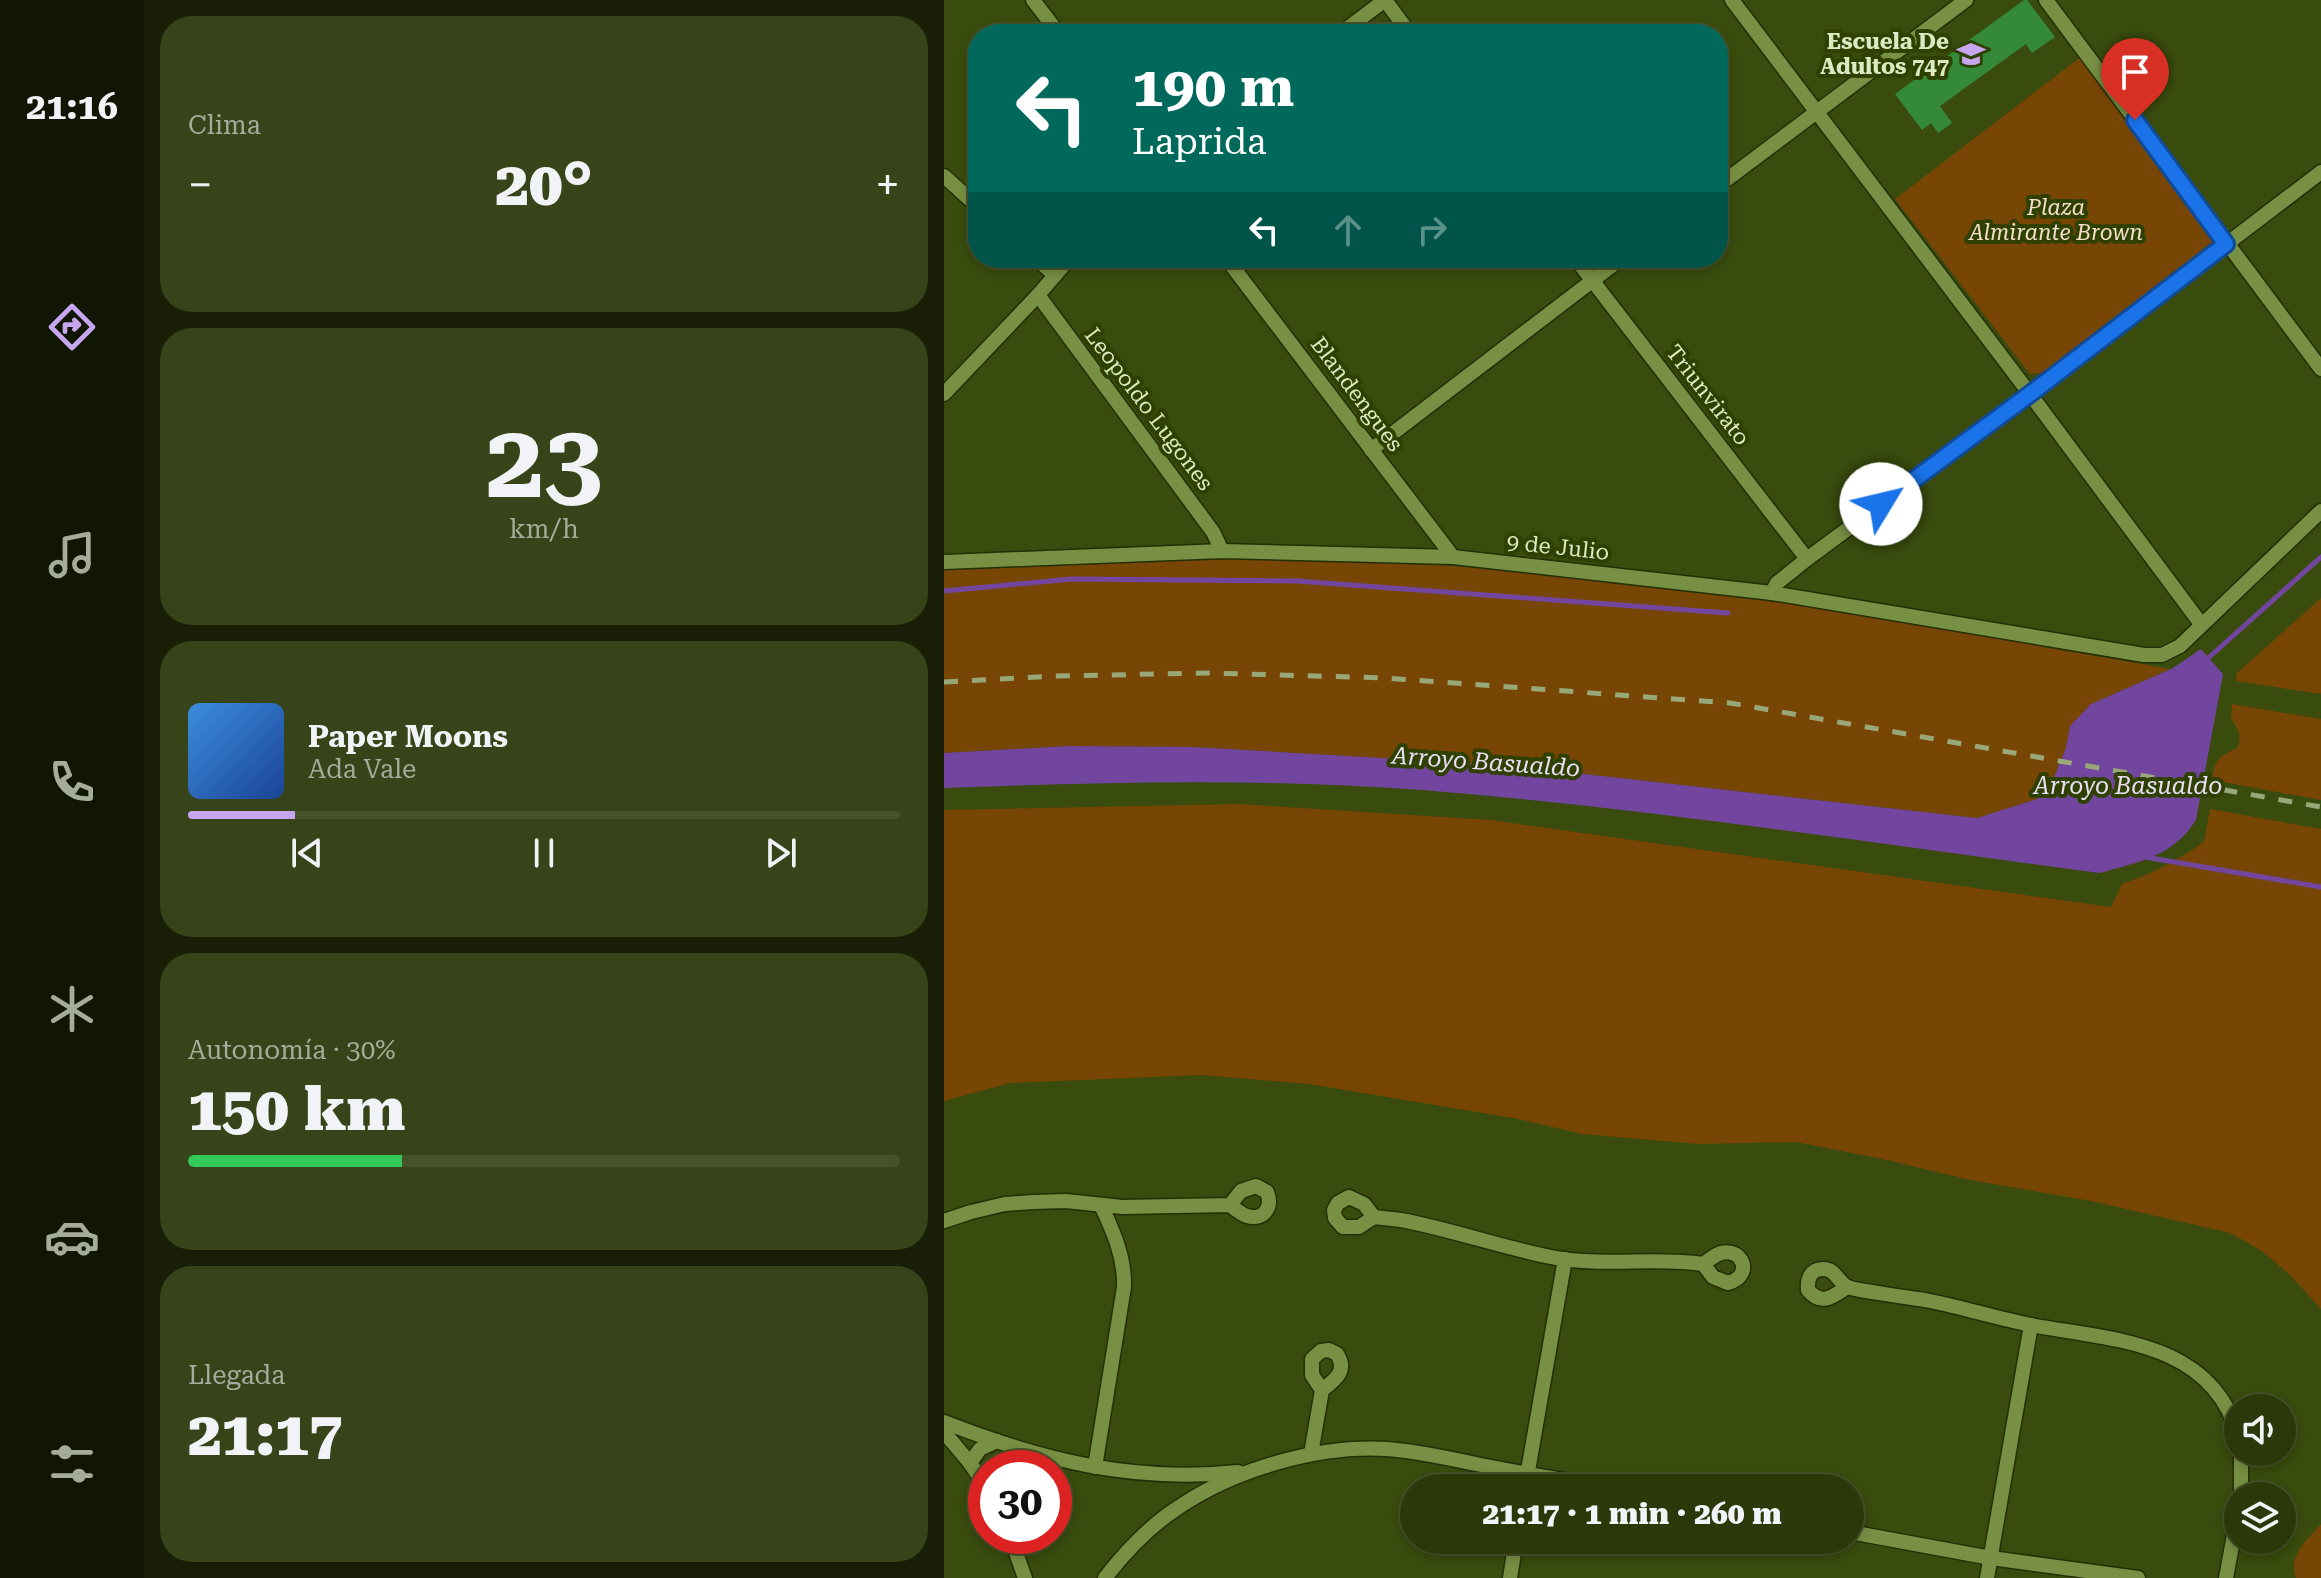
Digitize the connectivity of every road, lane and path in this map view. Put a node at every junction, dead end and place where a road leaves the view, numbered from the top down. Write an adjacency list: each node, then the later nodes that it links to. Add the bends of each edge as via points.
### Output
1 (1033, 0): 6 (street)
2 (1385, 0): 7 (street); 8 (street)
3 (1732, 0): 9 (street)
4 (1966, 0): 9 (street)
5 (2046, 0): 14 (street)
6 (1051, 24)
7 (1353, 24)
8 (1403, 24)
9 (1817, 112): 12 (street); 25 (street)
10 (2321, 172): 14 (street)
11 (944, 176): 13 (street)
12 (1728, 179)
13 (968, 198)
14 (2226, 244): 23 (street); 25 (street)
15 (1047, 268): 20 (street)
16 (1061, 268): 20 (street)
17 (1234, 268): 26 (street, Blandengues)
18 (1582, 268): 21 (street, Triunvirato)
19 (1609, 268): 21 (street)
20 (1055, 275): 22 (street)
21 (1592, 281): 26 (street); 30 (street, Triunvirato)
22 (1038, 295): 24 (street); 28 (street, Leopoldo Lugones)
23 (2321, 369)
24 (944, 394)
25 (2030, 394): 30 (street); 33 (street)
26 (1371, 450): 29 (street, Blandengues)
27 (2321, 511): 33 (street)
28 (1222, 551): 29 (street, 9 de Julio); 31 (street, 9 de Julio)
29 (1453, 557): 32 (street, 9 de Julio)
30 (1807, 559): 32 (street)
31 (944, 562)
32 (1772, 593): 33 (street, 9 de Julio, via 2144,655 2162,655 2180,646)
33 (2201, 624)
34 (1101, 1205): 35 (street); 37 (street, via 1005,1204); 50 (street, via 1125,1271)
35 (1230, 1205)
36 (1374, 1217): 38 (street, via 1427,1224)
37 (944, 1221)
38 (1565, 1259): 39 (street); 53 (street)
39 (1703, 1264)
40 (1847, 1287): 41 (street)
41 (2031, 1325): 43 (street, via 2128,1341 2170,1356 2188,1366); 60 (street)
42 (1322, 1390): 48 (street)
43 (2224, 1406)
44 (944, 1422): 46 (street)
45 (944, 1432): 49 (street)
46 (997, 1441): 47 (street); 50 (street)
47 (979, 1450)
48 (1311, 1454): 51 (street); 52 (street, via 1410,1451)
49 (968, 1461)
50 (1095, 1467): 54 (street)
51 (1254, 1470): 54 (street); 55 (street)
52 (1499, 1474)
53 (1527, 1474)
54 (1170, 1476): 55 (street, via 1180,1492)
55 (1178, 1507): 62 (street)
56 (1864, 1535): 60 (street)
57 (1016, 1554): 61 (street)
58 (1514, 1554): 63 (street)
59 (2230, 1554): 66 (street)
60 (1991, 1558): 64 (street); 65 (street)
61 (1025, 1578)
62 (1105, 1578)
63 (1510, 1578)
64 (1987, 1578)
65 (2138, 1578)
66 (2226, 1578)

